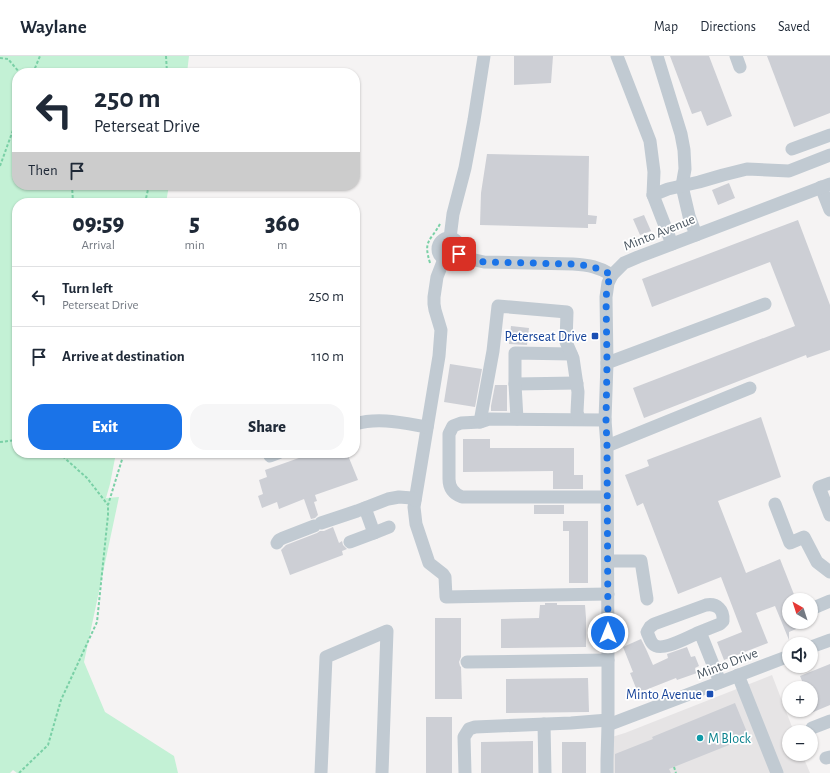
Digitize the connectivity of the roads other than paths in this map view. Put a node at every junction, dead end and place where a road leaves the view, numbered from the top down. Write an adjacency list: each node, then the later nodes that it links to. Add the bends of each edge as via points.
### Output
1 (484, 56): 12 (street)
2 (617, 56): 9 (street, via 650,141)
3 (657, 56): 7 (street, via 681,134 685,169)
4 (830, 135): 5 (street)
5 (792, 150)
6 (830, 155): 7 (street, via 789,171 747,169)
7 (682, 186): 9 (street); 11 (street)
8 (826, 186): 10 (street); 11 (street, Minto Avenue)
9 (654, 195): 13 (street)
10 (830, 210)
11 (696, 235): 13 (street, Minto Avenue)
12 (450, 238): 14 (street, via 459,243); 15 (street, via 443,240 438,246 439,253)
13 (672, 244): 16 (street, Minto Avenue, via 624,263)
14 (459, 254): 15 (street, via 451,260); 16 (street, via 484,262 583,264)
15 (444, 259): 28 (street, via 437,277 434,297 441,336)
16 (612, 275): 19 (street, via 606,297)
17 (765, 304): 19 (street)
18 (571, 354): 20 (street); 21 (street, via 516,353); 26 (street, via 566,342 567,312 498,306)
19 (607, 363): 25 (street)
20 (577, 383): 21 (street); 24 (street, via 577,412)
21 (515, 384): 23 (street)
22 (750, 388): 29 (street)
23 (517, 419): 24 (street); 26 (street, via 489,419)
24 (580, 420): 25 (street)
25 (606, 420): 29 (street)
26 (480, 422): 31 (street, via 453,426 449,434 449,483 454,493 462,497)
27 (360, 423): 28 (street, via 376,420)
28 (427, 427): 32 (street)
29 (607, 446): 31 (street)
30 (830, 483): 35 (street, via 819,487)
31 (607, 497): 40 (street)
32 (414, 504): 34 (street, via 412,498 394,498); 42 (street, via 416,524 429,563 445,576 446,597)
33 (775, 504): 41 (street, via 790,543 804,537 817,562)
34 (365, 508): 37 (street); 39 (street, via 283,538)
35 (829, 511)
36 (389, 527): 37 (street)
37 (374, 533): 38 (street)
38 (350, 542)
39 (277, 543)
40 (608, 561): 42 (street); 43 (street, via 641,561)
41 (830, 572)
42 (608, 594): 50 (street)
43 (647, 598)
44 (830, 601): 45 (street)
45 (818, 606)
46 (700, 632): 46 (street, via 723,621 722,613 714,605 706,605 654,624 648,632 653,644 657,646 666,646); 53 (street)
47 (830, 640): 48 (street)
48 (818, 644)
49 (782, 659): 52 (street, Minto Drive)
50 (608, 660): 51 (street); 55 (street)
51 (467, 662)
52 (738, 675): 53 (street, Minto Drive); 63 (street)
53 (720, 682): 55 (street, Minto Drive)
54 (830, 721): 57 (street)
55 (608, 722): 56 (street, Minto Drive); 62 (street)
56 (544, 724): 60 (street, Minto Drive, via 475,726 469,729 464,737); 61 (street)
57 (818, 726)
58 (322, 773): 59 (street, via 326,656 387,631)
59 (382, 773)
60 (465, 773)
61 (545, 773)
62 (607, 773)
63 (777, 773)

